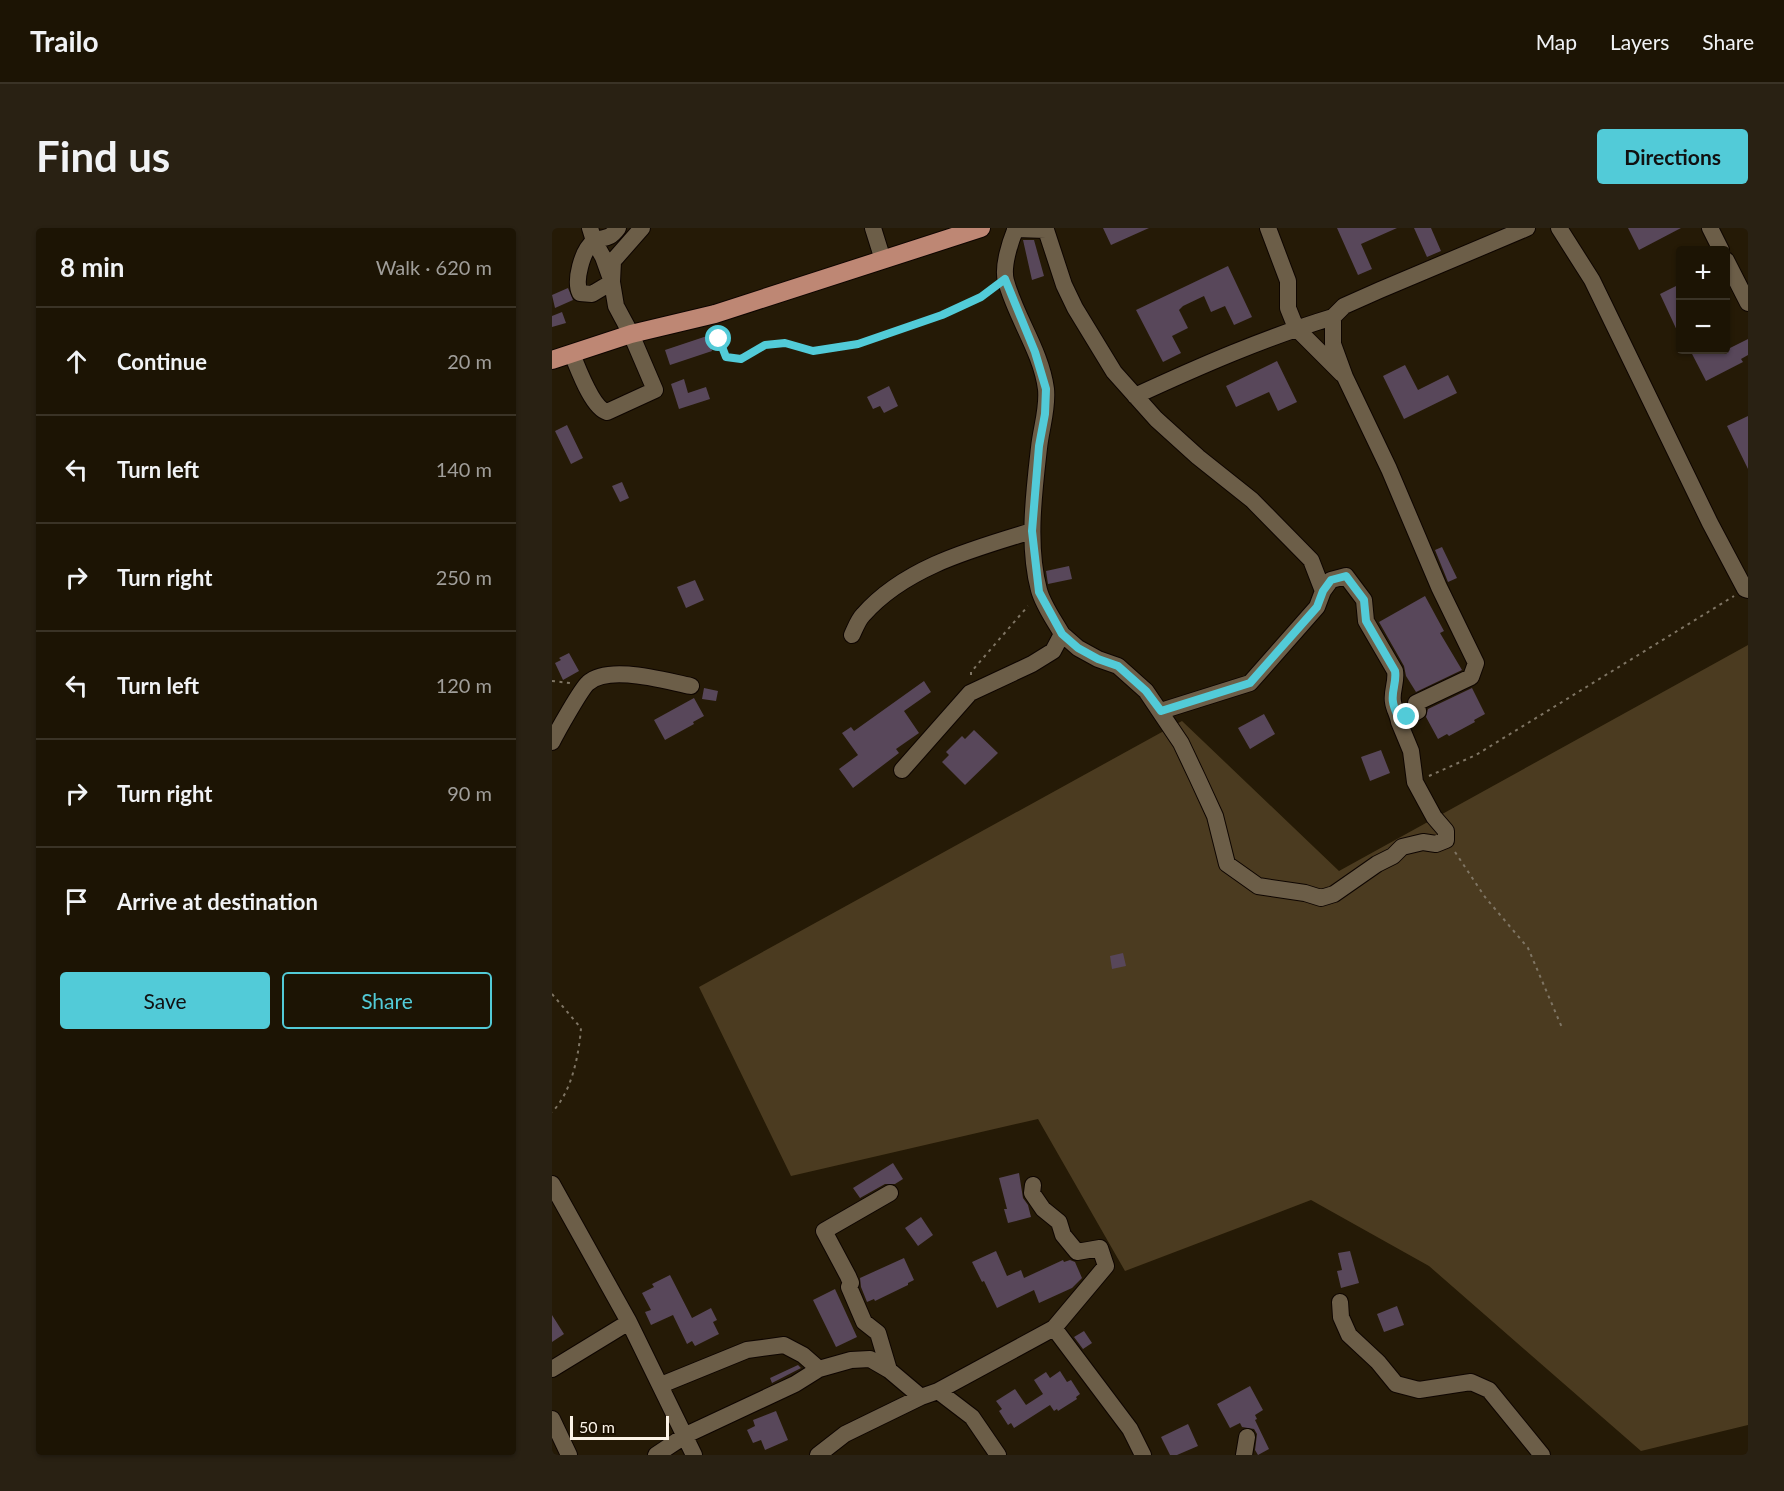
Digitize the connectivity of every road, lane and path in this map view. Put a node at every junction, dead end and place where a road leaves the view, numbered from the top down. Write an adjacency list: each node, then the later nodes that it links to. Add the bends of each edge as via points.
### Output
1 (618, 228): 10 (street, via 611,237)
2 (873, 228): 12 (street)
3 (981, 228): 12 (main road)
4 (1268, 228): 19 (street, via 1288,281 1288,308)
5 (1527, 228): 18 (street, via 1344,306)
6 (1559, 228): 26 (street, via 1592,280 1710,523)
7 (1710, 228): 11 (street)
8 (639, 229): 15 (street, via 613,261)
9 (1016, 229): 14 (street, via 1008,250); 24 (street, via 1046,230 1075,308 1114,372)
10 (592, 235): 15 (street); 15 (street, via 577,288 580,293 592,294)
11 (1718, 246)
12 (883, 260): 17 (main road)
13 (1730, 269): 16 (street)
14 (1005, 279): 17 (path, via 981,297 942,315 858,344 813,351 785,343 765,345 741,359 726,357); 25 (street, via 1046,389)
15 (612, 282): 20 (street, via 616,306)
16 (1748, 303)
17 (715, 314): 20 (main road)
18 (1333, 317): 19 (street); 23 (street, via 1333,344)
19 (1296, 328): 23 (street); 24 (street)
20 (631, 334): 21 (main road); 21 (street, via 655,390 607,412 594,401)
21 (572, 354): 22 (main road)
22 (552, 360)
23 (1345, 377): 34 (street, via 1476,663 1471,677 1416,704 1418,711)
24 (1135, 396): 27 (street, via 1198,457 1252,500 1311,561)
25 (1032, 531): 28 (street); 30 (street, via 959,554 921,571 892,588 861,616)
26 (1747, 590): 37 (path, via 1476,755)
27 (1323, 591): 33 (street, via 1317,607 1250,683); 34 (street, via 1331,580 1346,576 1364,600 1366,621 1395,671 1392,702)
28 (1039, 592): 29 (street); 32 (path, via 971,672)
29 (1062, 634): 32 (street, via 1053,651); 33 (street, via 1078,648 1118,666)
30 (852, 635)
31 (691, 686): 35 (street, via 616,673 601,676 587,683)
32 (970, 693): 36 (street)
33 (1161, 711): 38 (street, via 1181,743 1215,816 1227,864 1258,886 1321,898 1334,894 1402,847)
34 (1399, 722): 37 (street, via 1411,751)
35 (552, 742)
36 (902, 770)
37 (1415, 783): 38 (street, via 1446,831)
38 (1446, 840): 40 (path, via 1485,897 1528,948)
39 (552, 994): 41 (path, via 581,1028 579,1054)
40 (1563, 1030)
41 (552, 1112)
42 (552, 1184): 46 (street)
43 (1033, 1185): 47 (street, via 1032,1193 1059,1222 1063,1235 1077,1252 1100,1248 1106,1266)
44 (890, 1193): 50 (street, via 824,1232 848,1276 864,1322 878,1333)
45 (1340, 1302): 64 (street, via 1348,1335 1396,1384 1419,1390 1471,1382 1489,1390)
46 (629, 1322): 48 (street); 51 (street)
47 (1054, 1328): 52 (street); 62 (street, via 1130,1429)
48 (552, 1369)
49 (819, 1369): 50 (street, via 870,1359); 51 (street, via 784,1345 747,1350); 55 (street)
50 (889, 1370): 53 (street)
51 (661, 1385): 55 (street)
52 (938, 1391): 53 (street); 61 (street, via 972,1416)
53 (921, 1397): 60 (street, via 845,1434)
54 (552, 1419): 57 (street)
55 (686, 1435): 58 (street); 59 (street)
56 (1247, 1437): 63 (street)
57 (569, 1455)
58 (656, 1455)
59 (694, 1455)
60 (818, 1455)
61 (998, 1455)
62 (1143, 1455)
63 (1244, 1455)
64 (1542, 1455)

